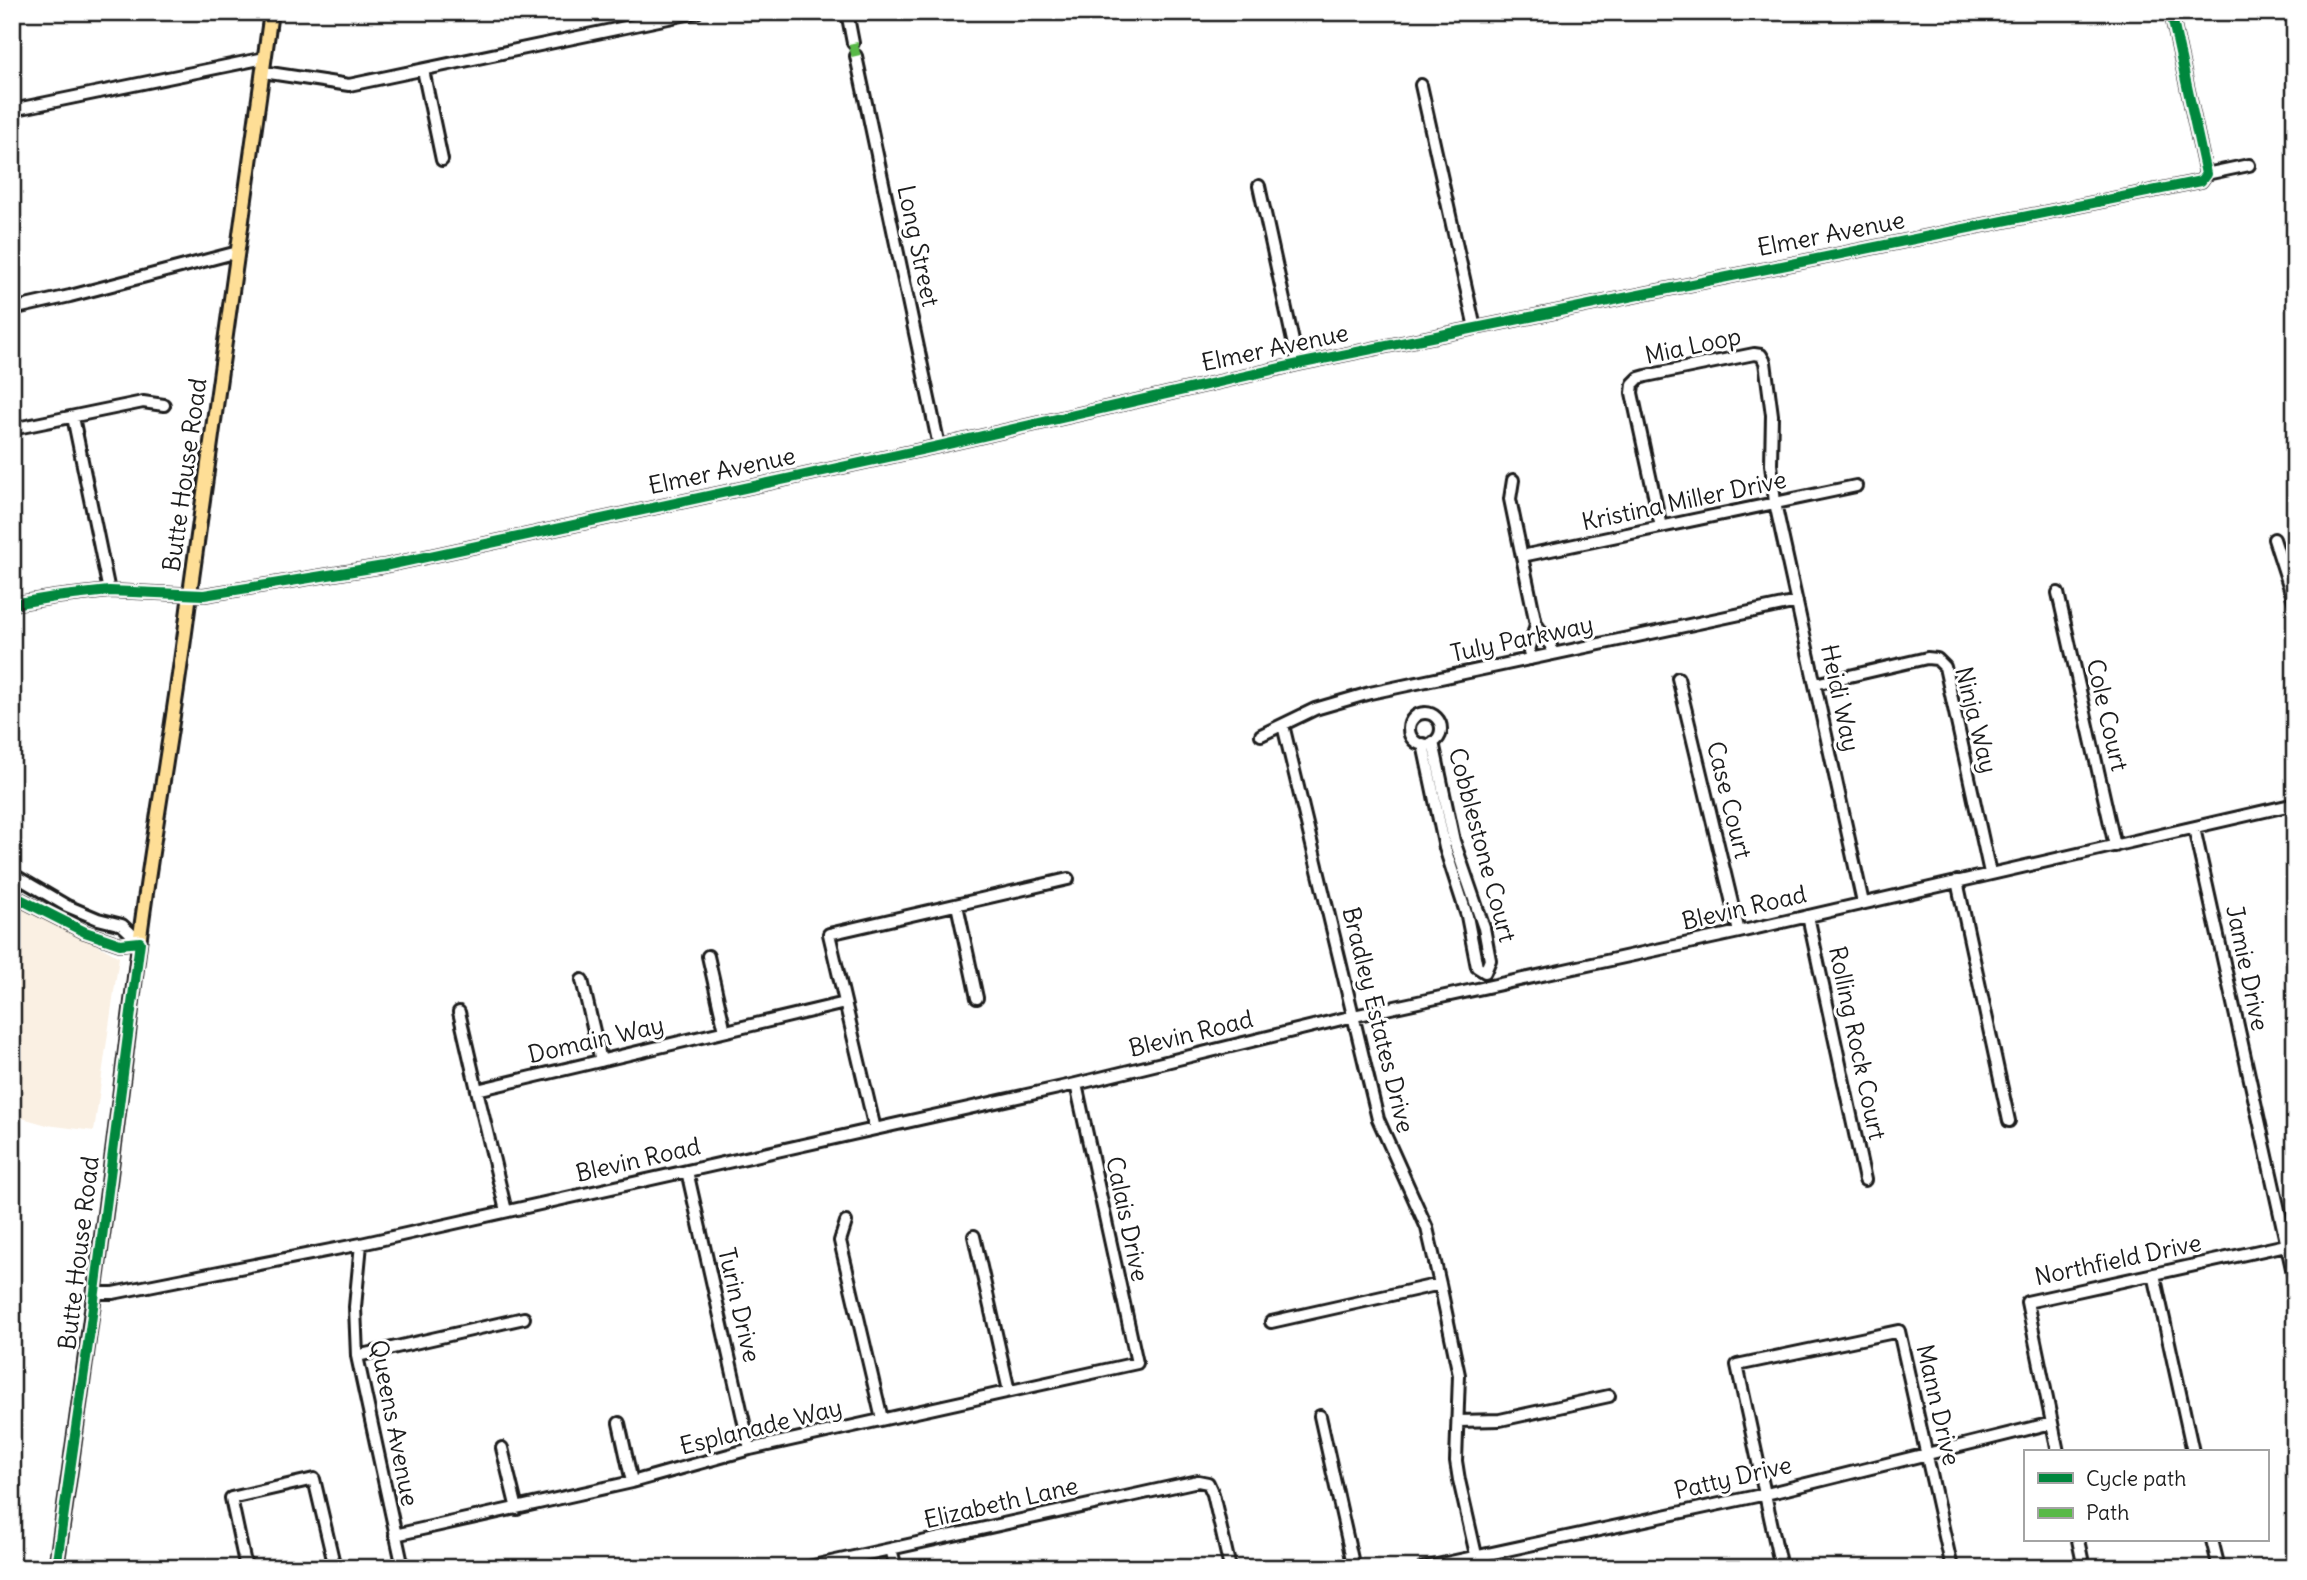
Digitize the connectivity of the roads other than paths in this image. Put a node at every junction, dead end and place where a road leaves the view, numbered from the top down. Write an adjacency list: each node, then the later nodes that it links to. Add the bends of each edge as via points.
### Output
1 (271, 12): 9 (main road, Butte House Road)
2 (629, 12): 6 (street)
3 (697, 12): 6 (street)
4 (847, 12): 7 (street)
5 (2171, 12): 16 (street)
6 (632, 26): 10 (street)
7 (853, 43)
8 (856, 55): 25 (street, Long Street)
9 (265, 58): 11 (main road, Butte House Road); 13 (street)
10 (423, 70): 11 (street, via 349,85); 14 (street)
11 (262, 72): 18 (main road, Butte House Road)
12 (1421, 85): 20 (street)
13 (12, 110)
14 (442, 160)
15 (2249, 165): 16 (street, Elmer Avenue)
16 (2206, 174): 20 (street, Elmer Avenue, via 2201,181)
17 (1259, 187): 21 (street)
18 (238, 251): 19 (street); 33 (main road, Butte House Road)
19 (12, 309)
20 (1475, 328): 21 (street, Elmer Avenue)
21 (1298, 364): 25 (street, Elmer Avenue)
22 (164, 405): 23 (street, via 143,402)
23 (73, 417): 24 (street); 32 (street)
24 (12, 429)
25 (939, 446): 33 (street, Elmer Avenue, via 384,566 204,595)
26 (1513, 480): 31 (street, via 1510,499)
27 (1856, 485): 28 (street, Kristina Miller Drive)
28 (1776, 503): 29 (street, Kristina Miller Drive); 29 (street, Mia Loop, via 1772,415 1761,355 1646,376 1633,384 1632,393); 35 (street, Heidi Way)
29 (1661, 527): 31 (street, Kristina Miller Drive)
30 (2274, 539): 37 (street)
31 (1522, 556): 38 (street)
32 (109, 591): 33 (street, Elmer Avenue); 36 (street, Elmer Avenue)
33 (190, 593): 61 (main road, Butte House Road)
34 (2058, 593): 49 (street, Cole Court)
35 (1797, 602): 39 (street, Tuly Parkway); 42 (street, Heidi Way)
36 (12, 604)
37 (2295, 604)
38 (1536, 624): 39 (street); 40 (street)
39 (1552, 654): 40 (street, Tuly Parkway)
40 (1531, 659): 43 (street, Tuly Parkway, via 1338,702)
41 (1678, 678): 60 (street, Case Court)
42 (1815, 684): 50 (street, Ninja Way, via 1927,658 1937,659 1945,667); 55 (street, Heidi Way)
43 (1283, 725): 44 (street, Tuly Parkway); 69 (street, Bradley Estates Drive)
44 (1261, 735)
45 (1428, 743): 48 (street, Cobblestone Court)
46 (2295, 804): 47 (street, Blevin Road)
47 (2194, 828): 49 (street, Blevin Road); 82 (street, Jamie Drive)
48 (1446, 829): 57 (street, Cobblestone Court); 58 (street, Cobblestone Court)
49 (2115, 846): 50 (street, Blevin Road)
50 (1990, 873): 53 (street, Blevin Road)
51 (12, 874): 61 (street, via 67,906 122,925)
52 (1068, 879): 56 (street)
53 (1957, 881): 55 (street, Blevin Road); 74 (street)
54 (12, 895): 61 (street, via 94,936 120,944)
55 (1863, 903): 59 (street, Blevin Road)
56 (957, 905): 66 (street); 67 (street, via 829,934)
57 (1479, 913): 58 (street); 63 (street, Cobblestone Court, via 1490,960)
58 (1467, 916): 63 (street, Cobblestone Court, via 1477,967)
59 (1808, 916): 60 (street, Blevin Road); 77 (street, Rolling Rock Court)
60 (1739, 932): 65 (street, Blevin Road)
61 (140, 942): 86 (main road, Butte House Road)
62 (708, 956): 70 (street)
63 (1485, 972): 65 (street)
64 (582, 980): 71 (street)
65 (1489, 986): 69 (street, Blevin Road)
66 (977, 998)
67 (845, 1003): 70 (street, Domain Way); 75 (street)
68 (459, 1012): 73 (street)
69 (1354, 1016): 72 (street, Blevin Road); 85 (street, Bradley Estates Drive, via 1378,1119 1427,1227)
70 (725, 1031): 71 (street, Domain Way)
71 (601, 1061): 73 (street, Domain Way)
72 (1076, 1084): 75 (street, Blevin Road); 90 (street, Calais Drive)
73 (477, 1090): 78 (street)
74 (2009, 1121)
75 (875, 1129): 76 (street, Blevin Road)
76 (687, 1171): 78 (street, Blevin Road); 99 (street, Turin Drive)
77 (1865, 1180)
78 (506, 1211): 81 (street, Blevin Road)
79 (846, 1222): 94 (street, via 841,1241)
80 (974, 1236): 91 (street)
81 (361, 1244): 86 (street, Blevin Road); 89 (street, Queens Avenue)
82 (2291, 1244): 83 (street, Northfield Drive); 84 (street, Jamie Drive)
83 (2154, 1274): 97 (street, Northfield Drive, via 2027,1302); 101 (street)
84 (2295, 1282)
85 (1440, 1284): 88 (street); 95 (street, Bradley Estates Drive, via 1459,1375)
86 (95, 1293): 111 (main road, Butte House Road)
87 (524, 1318): 89 (street)
88 (1271, 1322)
89 (356, 1356): 106 (street, Queens Avenue)
90 (1137, 1363): 91 (street, Esplanade Way)
91 (1009, 1391): 94 (street, Esplanade Way)
92 (1609, 1396): 95 (street, via 1500,1420)
93 (1320, 1416): 118 (street)
94 (882, 1419): 99 (street, Esplanade Way)
95 (1458, 1421): 110 (street, Bradley Estates Drive, via 1456,1461)
96 (619, 1423): 103 (street)
97 (2052, 1423): 100 (street, Northfield Drive); 102 (street, Patty Drive)
98 (502, 1448): 105 (street)
99 (750, 1449): 103 (street, Esplanade Way)
100 (2058, 1450)
101 (2193, 1450)
102 (1927, 1453): 104 (street, Patty Drive); 104 (street, Mann Drive, via 1899,1331 1737,1365); 122 (street, Mann Drive)
103 (632, 1482): 105 (street, Esplanade Way)
104 (1766, 1494): 110 (street, Patty Drive); 121 (street)
105 (517, 1508): 106 (street, Esplanade Way)
106 (395, 1535): 114 (street, Queens Avenue)
107 (2078, 1542): 123 (street)
108 (2213, 1542): 124 (street)
109 (891, 1549): 115 (street, Elizabeth Lane); 116 (street); 117 (street, Elizabeth Lane, via 1198,1480 1208,1483 1213,1494)
110 (1476, 1555): 119 (street, Patty Drive); 120 (street, Bradley Estates Drive)
111 (56, 1568)
112 (246, 1568): 113 (street, via 231,1498 314,1479)
113 (335, 1568)
114 (402, 1568)
115 (804, 1568)
116 (896, 1568)
117 (1230, 1568)
118 (1354, 1568)
119 (1423, 1568)
120 (1479, 1568)
121 (1781, 1568)
122 (1952, 1568)
123 (2084, 1568)
124 (2219, 1568)

